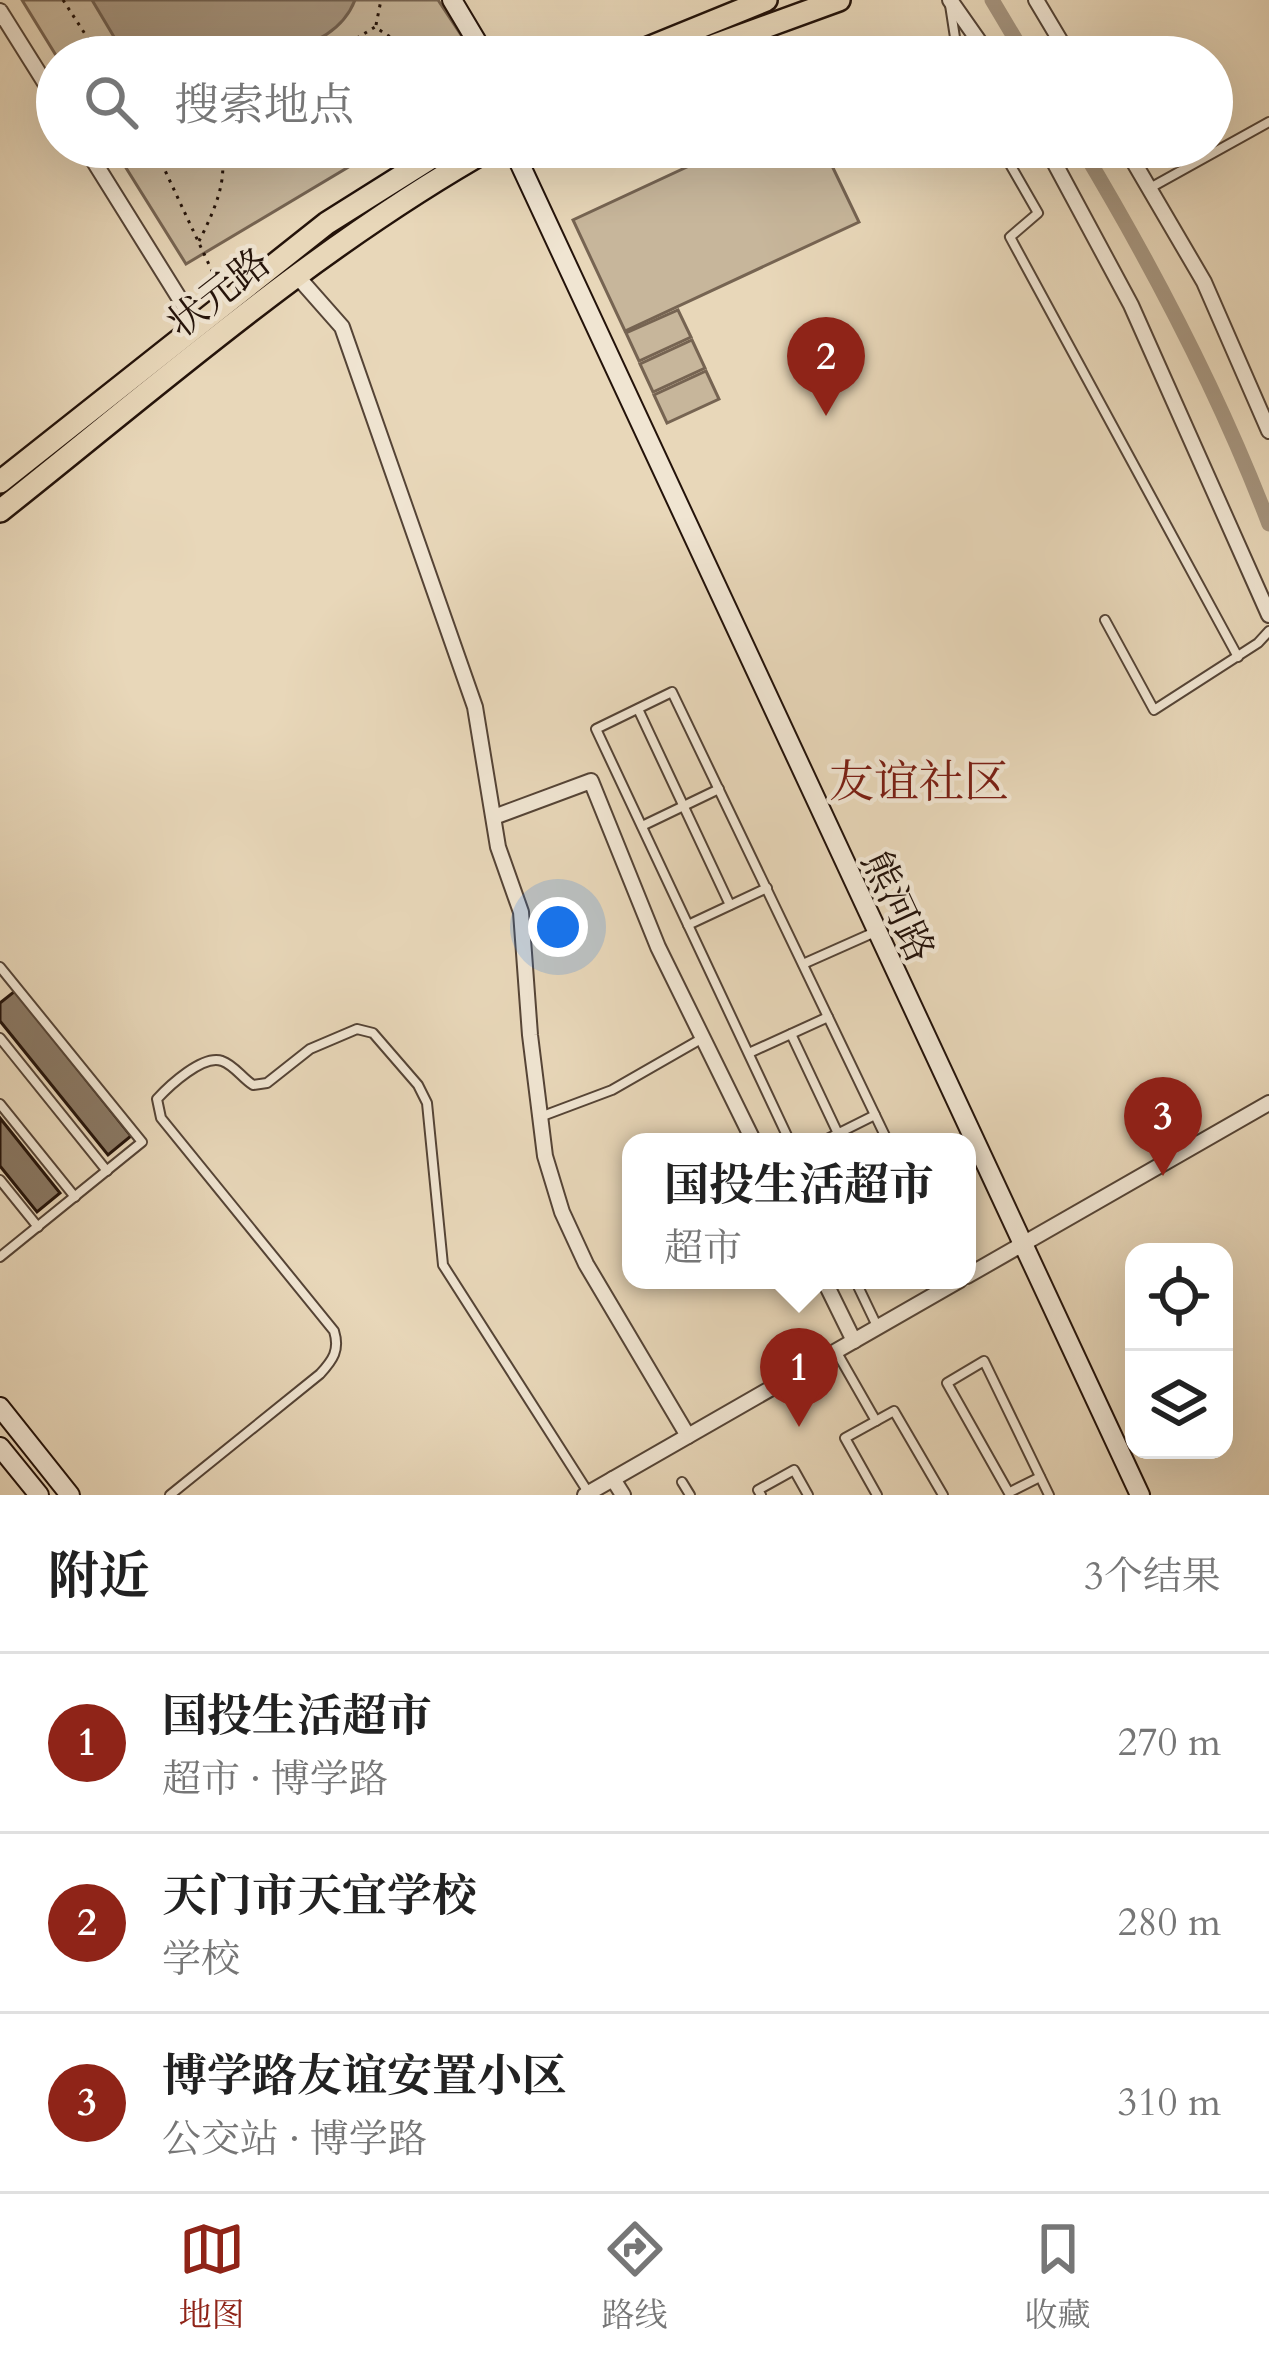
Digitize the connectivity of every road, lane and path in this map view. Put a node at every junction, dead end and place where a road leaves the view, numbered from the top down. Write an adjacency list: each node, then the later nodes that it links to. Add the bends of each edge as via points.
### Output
1 (63, 0): 11 (path)
2 (381, 0): 10 (path)
3 (452, 0): 9 (street)
4 (766, 0): 16 (main road)
5 (839, 0): 17 (main road)
6 (950, 0): 18 (lane); 19 (street)
7 (1036, 0): 20 (street)
8 (0, 11): 21 (street)
9 (470, 27): 14 (path); 15 (street)
10 (378, 29): 12 (path); 13 (path)
11 (86, 36)
12 (365, 36)
13 (391, 36)
14 (456, 36)
15 (475, 36)
16 (678, 36)
17 (740, 36)
18 (955, 36)
19 (975, 36)
20 (1057, 36)
21 (36, 68)
22 (1269, 122): 23 (lane)
23 (1233, 142)
24 (98, 168): 38 (street)
25 (164, 168): 35 (path)
26 (221, 168): 35 (path)
27 (415, 168): 37 (main road, 状元路)
28 (457, 168): 36 (main road, 状元路)
29 (522, 168): 54 (street, 熊河路)
30 (1012, 168): 45 (lane, via 1038,213 1010,237)
31 (1057, 168): 42 (street, via 1131,305)
32 (1138, 168): 34 (street)
33 (1186, 168): 34 (lane)
34 (1150, 188): 39 (street, via 1212,298)
35 (198, 243): 37 (path)
36 (296, 275): 41 (main road, 状元路); 49 (street, via 342,327 362,379 475,707)
37 (226, 301): 38 (main road, 状元路)
38 (196, 326): 40 (main road, 状元路)
39 (1269, 431)
40 (0, 482)
41 (0, 511)
42 (1269, 615)
43 (1105, 620): 45 (lane, via 1154,710)
44 (1269, 631): 45 (lane)
45 (1238, 657)
46 (638, 709): 47 (lane, via 672,692); 48 (lane); 50 (lane, via 596,729)
47 (719, 789): 48 (lane); 51 (lane)
48 (684, 806): 50 (lane); 52 (lane)
49 (494, 817): 60 (street, via 591,781); 65 (street, via 521,912)
50 (642, 826): 53 (lane)
51 (766, 888): 52 (lane); 55 (lane)
52 (730, 905): 53 (lane)
53 (688, 925): 61 (lane)
54 (875, 932): 55 (lane); 71 (street, 熊河路)
55 (803, 964): 57 (lane)
56 (2, 974): 73 (lane, via 142,1142)
57 (828, 1016): 58 (lane); 64 (lane)
58 (790, 1034): 61 (lane); 68 (lane)
59 (0, 1038): 73 (lane)
60 (703, 1039): 65 (lane, via 612,1090); 66 (street)
61 (748, 1053): 67 (lane)
62 (0, 1103): 75 (lane)
63 (1269, 1103): 77 (street)
64 (875, 1115): 69 (lane); 70 (lane)
65 (540, 1117): 89 (street, via 545,1156 578,1247)
66 (750, 1133)
67 (786, 1133)
68 (838, 1133)
69 (848, 1133)
70 (884, 1133)
71 (968, 1133)
72 (976, 1150): 77 (street, 熊河路)
73 (107, 1171): 75 (lane)
74 (0, 1180): 76 (lane)
75 (75, 1197): 76 (lane)
76 (38, 1227): 78 (lane)
77 (1020, 1245): 79 (street); 109 (street, 熊河路)
78 (2, 1253)
79 (976, 1270)
80 (828, 1289): 84 (street)
81 (859, 1289): 83 (lane)
82 (944, 1289): 83 (street)
83 (878, 1327): 84 (street)
84 (854, 1341): 85 (street)
85 (836, 1351): 87 (lane); 89 (street)
86 (0, 1407): 100 (street)
87 (876, 1421): 106 (lane, via 845,1438); 107 (lane, via 894,1411)
88 (0, 1423): 99 (street)
89 (688, 1436): 93 (street)
90 (0, 1447): 98 (street)
91 (0, 1464): 97 (street)
92 (1040, 1477): 96 (lane); 96 (lane, via 984,1360 947,1383); 108 (lane)
93 (613, 1479): 95 (street); 102 (street)
94 (682, 1482): 103 (lane)
95 (586, 1494): 101 (lane, via 443,1265 424,1095 373,1033 357,1029 310,1049 267,1083 253,1085 214,1059 157,1099 161,1118 337,1341 320,1374)
96 (1007, 1494)
97 (25, 1495)
98 (39, 1495)
99 (57, 1495)
100 (70, 1495)
101 (170, 1495)
102 (623, 1495)
103 (690, 1495)
104 (761, 1495): 105 (lane, via 794,1471)
105 (808, 1495)
106 (877, 1495)
107 (943, 1495)
108 (1049, 1495)
109 (1139, 1495)

